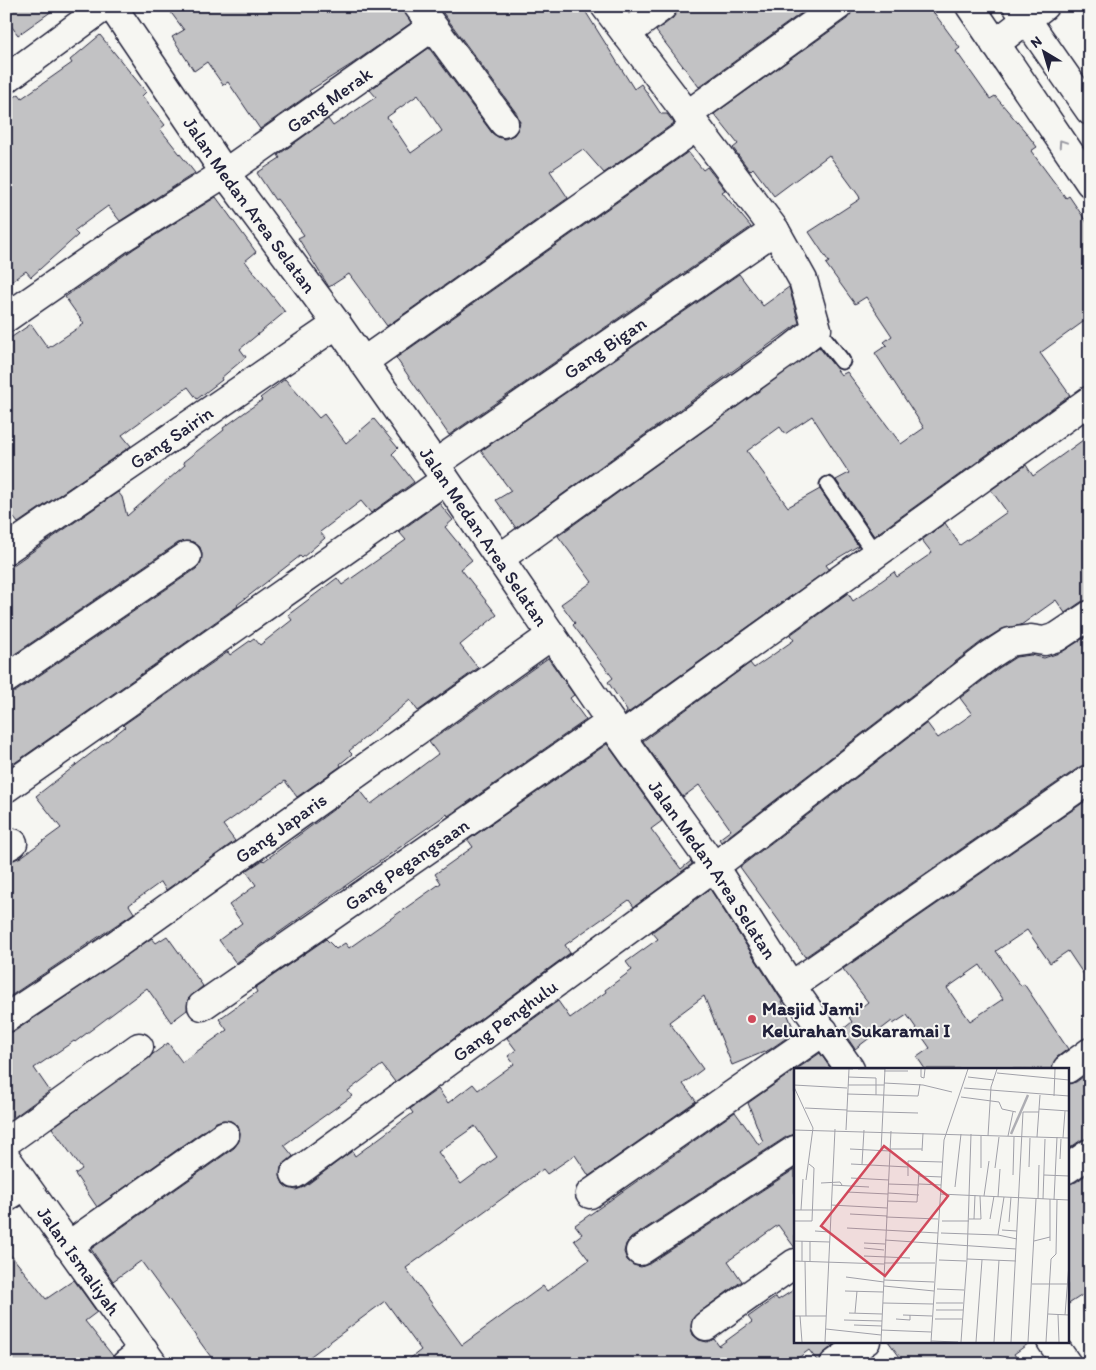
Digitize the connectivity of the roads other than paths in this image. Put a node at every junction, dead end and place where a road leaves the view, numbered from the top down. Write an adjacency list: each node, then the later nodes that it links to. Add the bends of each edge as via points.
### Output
1 (105, 6): 11 (street)
2 (112, 6): 15 (street, Jalan Medan Area Selatan)
3 (605, 6): 9 (street)
4 (663, 6): 9 (street)
5 (838, 6): 13 (street)
6 (970, 6): 10 (street)
7 (1029, 11): 10 (street); 12 (street)
8 (425, 17): 14 (street); 15 (street, Gang Merak)
9 (626, 34): 13 (street)
10 (995, 44): 16 (street, one-way to 10)
11 (7, 77)
12 (1090, 111)
13 (692, 121): 17 (street); 22 (street)
14 (504, 123)
15 (225, 173): 18 (street, Gang Merak, via 116,241); 19 (street, Jalan Medan Area Selatan)
16 (1090, 183)
17 (775, 230): 20 (street, via 803,280); 24 (street, Gang Bigan)
18 (6, 318)
19 (337, 324): 22 (street, Jalan Medan Area Selatan); 26 (street, Gang Sairin)
20 (817, 329): 21 (lane); 29 (street)
21 (842, 361)
22 (362, 362): 24 (street, Jalan Medan Area Selatan)
23 (1090, 400): 27 (street, Gang Pegangsaan)
24 (440, 472): 29 (street, Jalan Medan Area Selatan); 35 (street, Gang Bigan)
25 (828, 485): 27 (lane)
26 (7, 547)
27 (875, 554): 33 (street, Gang Pegangsaan)
28 (186, 556): 32 (street)
29 (500, 558): 31 (street, Jalan Medan Area Selatan)
30 (1090, 615): 36 (street, Gang Penghulu, via 1057,637 1044,641 1031,638 1010,642 990,655)
31 (552, 635): 33 (street, Jalan Medan Area Selatan); 39 (street, Gang Japaris, via 115,945)
32 (6, 679)
33 (616, 730): 36 (street, Jalan Medan Area Selatan); 38 (street, Gang Pegangsaan)
34 (1090, 780): 37 (street)
35 (6, 788)
36 (714, 867): 37 (street, Jalan Medan Area Selatan); 51 (street, Gang Penghulu)
37 (791, 986): 40 (street, Jalan Medan Area Selatan)
38 (202, 1006)
39 (6, 1018)
40 (824, 1031): 43 (street, Jalan Medan Area Selatan); 53 (street)
41 (139, 1047): 46 (street)
42 (1090, 1052): 44 (street)
43 (849, 1068)
44 (1067, 1068)
45 (225, 1135): 55 (street)
46 (6, 1142)
47 (794, 1151): 56 (street)
48 (1090, 1154): 50 (street)
49 (6, 1158): 52 (street, Jalan Ismaliyah)
50 (1068, 1168)
51 (295, 1174)
52 (30, 1190): 54 (lane); 55 (street, Jalan Ismaliyah)
53 (590, 1194)
54 (6, 1205)
55 (68, 1246): 61 (street, Jalan Ismaliyah)
56 (640, 1252)
57 (794, 1264): 58 (street)
58 (706, 1326)
59 (865, 1342): 62 (street)
60 (1052, 1342): 63 (street)
61 (141, 1359)
62 (834, 1364)
63 (1067, 1364)

